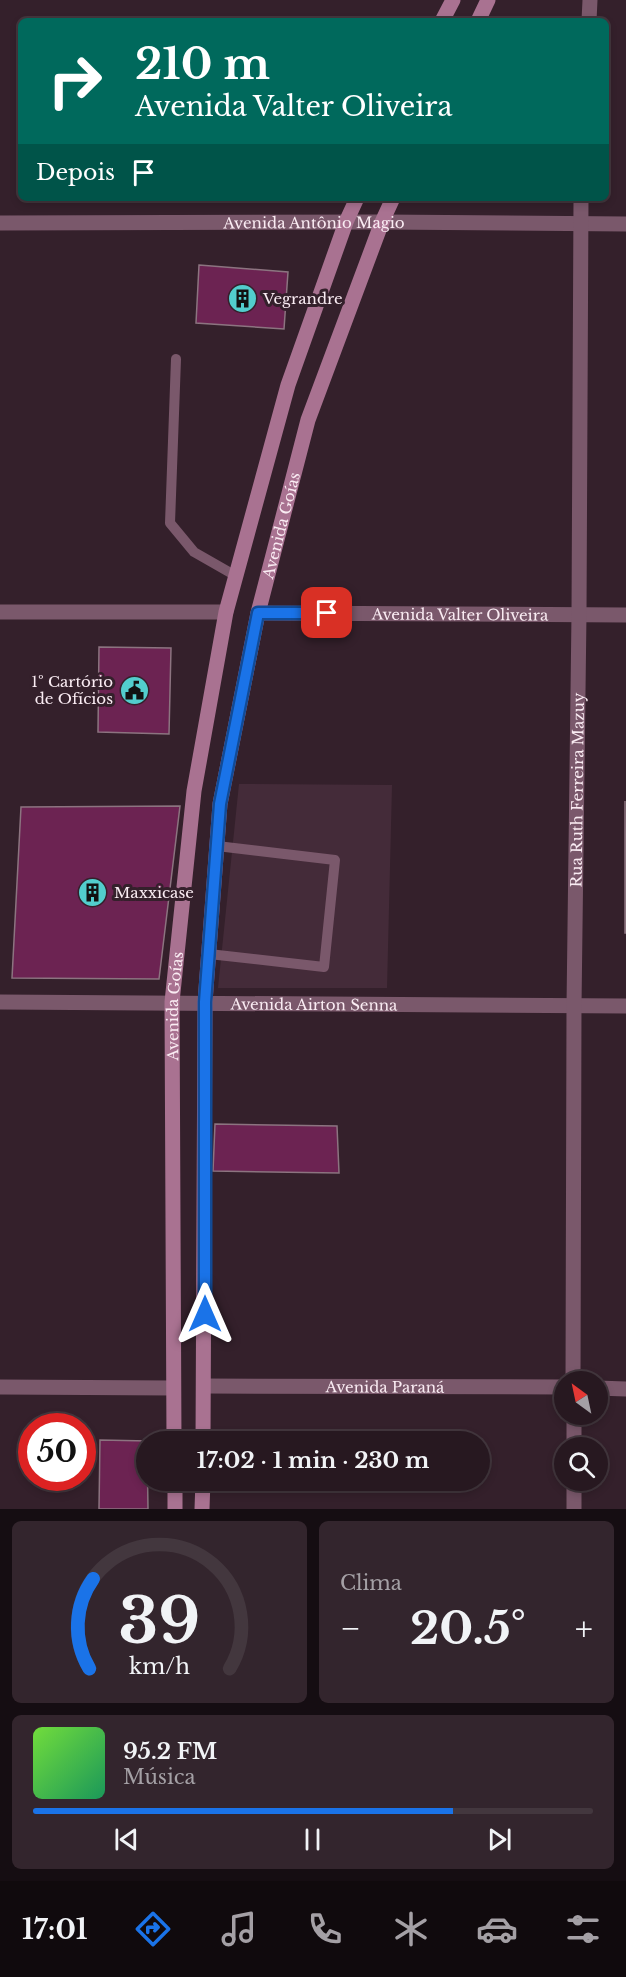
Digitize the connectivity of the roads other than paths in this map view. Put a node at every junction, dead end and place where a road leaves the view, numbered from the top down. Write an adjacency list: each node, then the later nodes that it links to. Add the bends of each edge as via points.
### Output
1 (453, 0): 4 (main road)
2 (488, 0): 5 (main road)
3 (590, 0): 6 (street)
4 (444, 18)
5 (479, 18)
6 (589, 18)
7 (356, 201): 10 (main road, Avenida Goías)
8 (392, 201): 11 (main road, Avenida Goías)
9 (581, 201): 13 (street, Rua Ruth Ferreira Mazuy)
10 (346, 222): 11 (street, Avenida Antônio Magio); 12 (street, Avenida Antônio Magio); 16 (main road, Avenida Goías, via 288,385)
11 (382, 222): 13 (street, Avenida Antônio Magio); 19 (main road, Avenida Goías, via 308,420)
12 (0, 223)
13 (580, 223): 14 (street, Avenida Antônio Magio); 20 (street, Rua Ruth Ferreira Mazuy)
14 (626, 224)
15 (176, 359): 16 (lane, via 170,523 194,552)
16 (236, 576): 18 (main road, Avenida Goías)
17 (0, 612): 18 (street)
18 (226, 612): 25 (main road, Avenida Goías, via 194,791)
19 (258, 613): 20 (street, Avenida Valter Oliveira); 22 (main road, Avenida Goías, via 220,804)
20 (579, 614): 21 (street, Avenida Valter Oliveira); 27 (street, Rua Ruth Ferreira Mazuy)
21 (626, 615)
22 (217, 846): 23 (main road, Avenida Goías); 23 (lane, via 335,860 324,967)
23 (209, 954): 26 (main road, Avenida Goías)
24 (0, 1002): 25 (street, Avenida Airton Senna)
25 (172, 1002): 26 (street, Avenida Airton Senna); 33 (main road, Avenida Goías)
26 (205, 1002): 27 (street, Avenida Airton Senna); 30 (main road, Avenida Goías)
27 (574, 1006): 28 (street, Avenida Airton Senna); 29 (street, Rua Ruth Ferreira Mazuy)
28 (626, 1006)
29 (573, 1371)
30 (205, 1386): 32 (street, Avenida Paraná); 37 (main road, Avenida Goías)
31 (0, 1387): 33 (street)
32 (554, 1387)
33 (173, 1388): 36 (main road, Avenida Goías)
34 (608, 1388): 35 (street)
35 (626, 1389)
36 (174, 1431)
37 (203, 1431)
38 (175, 1491): 41 (main road)
39 (202, 1491): 42 (main road)
40 (574, 1491): 43 (street)
41 (175, 1509)
42 (202, 1509)
43 (574, 1509)

